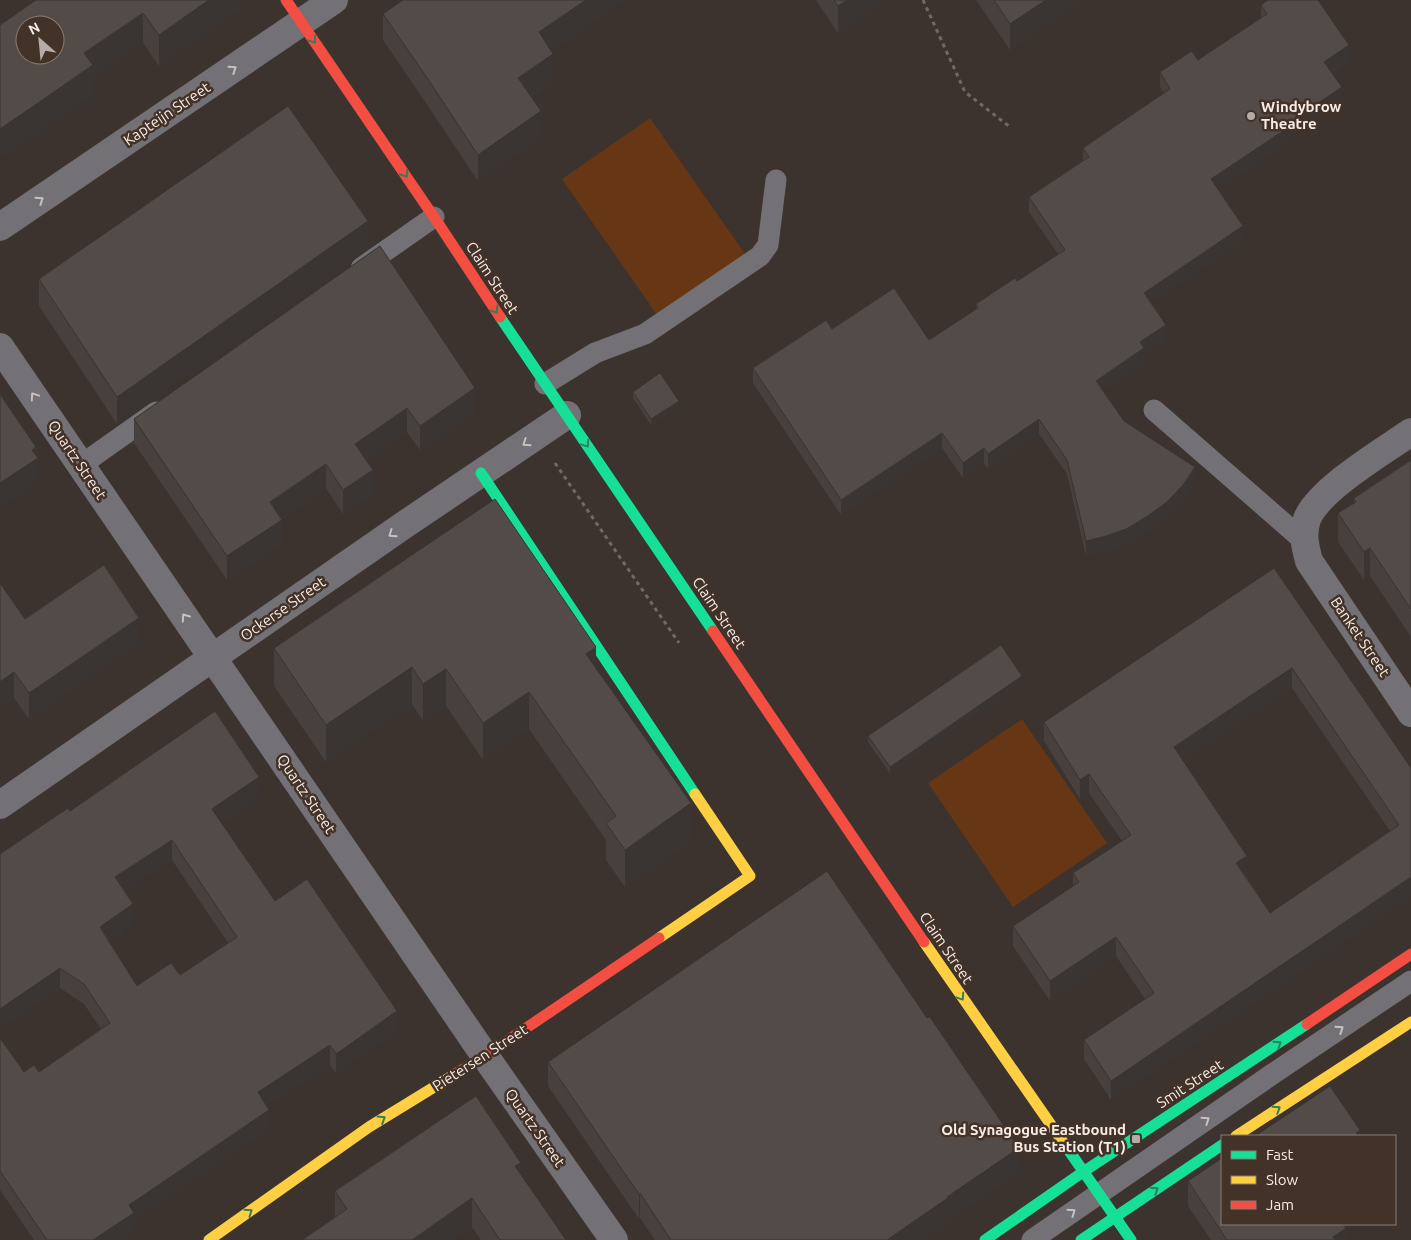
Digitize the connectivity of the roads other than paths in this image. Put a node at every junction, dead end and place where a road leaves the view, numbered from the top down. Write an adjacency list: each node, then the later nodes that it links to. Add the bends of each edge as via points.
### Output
1 (286, 0): 3 (street, Claim Street)
2 (334, 0): 3 (street, Kapteijn Street)
3 (301, 23): 5 (street, Claim Street, one-way to 5); 6 (street, Kapteijn Street, one-way to 3)
4 (776, 180): 9 (lane, via 768,244 760,256 645,334 595,353)
5 (434, 217): 7 (lane); 9 (street, Claim Street, one-way to 9)
6 (0, 227)
7 (342, 281)
8 (0, 347): 14 (street, Quartz Street, one-way to 8)
9 (545, 384): 12 (street, Claim Street)
10 (171, 402): 14 (lane)
11 (1154, 410): 16 (lane)
12 (567, 415): 15 (street, Ockerse Street, one-way to 15); 26 (street, Claim Street, one-way to 26)
13 (1411, 432): 16 (street, via 1339,482 1316,504 1307,519)
14 (81, 465): 17 (street, Quartz Street, one-way to 14)
15 (481, 473): 17 (street, Ockerse Street, one-way to 17); 23 (street, Pietersen Street, via 750,876)
16 (1306, 550): 18 (street, Banket Street)
17 (213, 657): 19 (street, Ockerse Street); 23 (street, Quartz Street)
18 (1411, 713)
19 (0, 804)
20 (1411, 954): 26 (street, Smit Street, one-way to 20)
21 (1411, 981): 27 (lane, one-way to 21)
22 (1411, 1022): 24 (street, one-way to 22)
23 (485, 1056): 29 (street, Pietersen Street, one-way to 23, via 369,1127); 30 (street, Quartz Street)
24 (1238, 1135)
25 (1221, 1147): 28 (street, one-way to 25)
26 (1083, 1172): 27 (street, Claim Street); 31 (street, Smit Street)
27 (1099, 1194): 28 (street, Claim Street); 32 (lane, one-way to 27)
28 (1115, 1216): 33 (street); 34 (street, Claim Street)
29 (209, 1240)
30 (614, 1240)
31 (985, 1240)
32 (1032, 1240)
33 (1081, 1240)
34 (1131, 1240)

